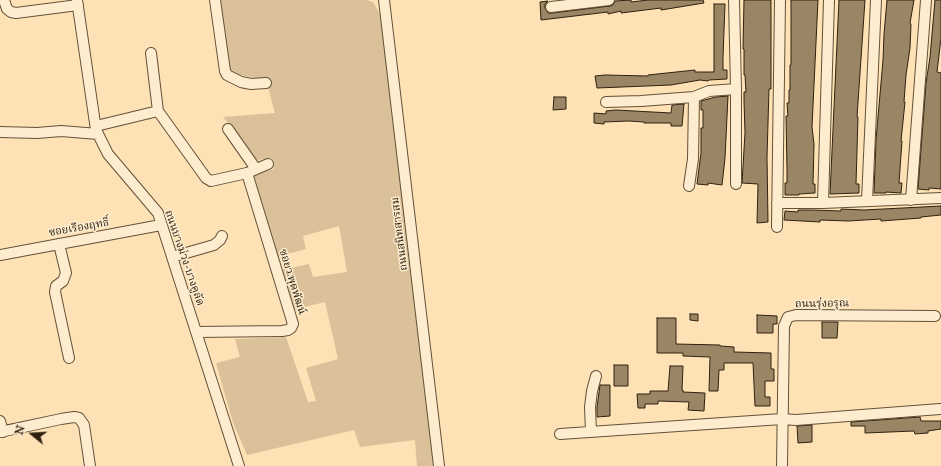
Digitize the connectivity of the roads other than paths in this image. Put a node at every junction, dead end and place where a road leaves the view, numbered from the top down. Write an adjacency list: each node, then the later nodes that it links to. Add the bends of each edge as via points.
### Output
1 (4, 0): 10 (street, via 7,9 16,13)
2 (215, 0): 14 (street, via 227,75 241,82)
3 (384, 0): 49 (street, ถนนสนิทสารสม)
4 (607, 0): 11 (street)
5 (734, 0): 15 (street)
6 (780, 0): 29 (street)
7 (829, 0): 30 (street)
8 (876, 0): 28 (street)
9 (926, 0): 27 (street)
10 (77, 2): 20 (street, ถนนบางม่วง-บางคูลัด)
11 (562, 2): 12 (street)
12 (551, 8)
13 (151, 53): 18 (street)
14 (266, 83)
15 (736, 88): 16 (street, via 709,91); 24 (street)
16 (694, 97): 17 (street); 25 (street)
17 (606, 102)
18 (158, 111): 20 (street); 23 (street, via 206,178 211,181)
19 (228, 129): 23 (street)
20 (97, 130): 21 (street, via 37,134); 31 (street, ถนนบางม่วง-บางคูลัด, via 108,154 158,213)
21 (0, 132)
22 (268, 164): 23 (street)
23 (252, 171): 38 (street, ซอยว.พุดพัฒน์, via 293,324 288,330 282,331)
24 (736, 184)
25 (690, 186)
26 (941, 198): 27 (street)
27 (911, 200): 28 (street)
28 (867, 201): 30 (street)
29 (777, 203): 30 (street); 32 (street)
30 (824, 203)
31 (161, 225): 34 (street, ซอยเรืองฤทธิ์); 36 (street, ถนนบางม่วง-บางคูลัด)
32 (777, 227)
33 (222, 236): 36 (street, via 214,245)
34 (59, 244): 35 (street, ซอยเรืองฤทธิ์); 39 (street, via 66,273 63,281 56,286 55,292)
35 (0, 255)
36 (172, 257): 38 (street, ถนนบางม่วง-บางคูลัด)
37 (936, 316): 42 (street, ถนนรุ่งอรุณ, via 788,317 784,326)
38 (196, 332): 48 (street, ถนนบางม่วง-บางคูลัด)
39 (70, 358)
40 (596, 376): 45 (street, via 590,407)
41 (940, 409): 42 (street)
42 (782, 419): 45 (street); 50 (street, ถนนรุ่งอรุณ)
43 (0, 421): 44 (street)
44 (1, 432): 47 (street, via 61,419 79,418 84,425)
45 (590, 432): 46 (street)
46 (560, 434)
47 (90, 466)
48 (239, 466)
49 (439, 466)
50 (782, 466)

